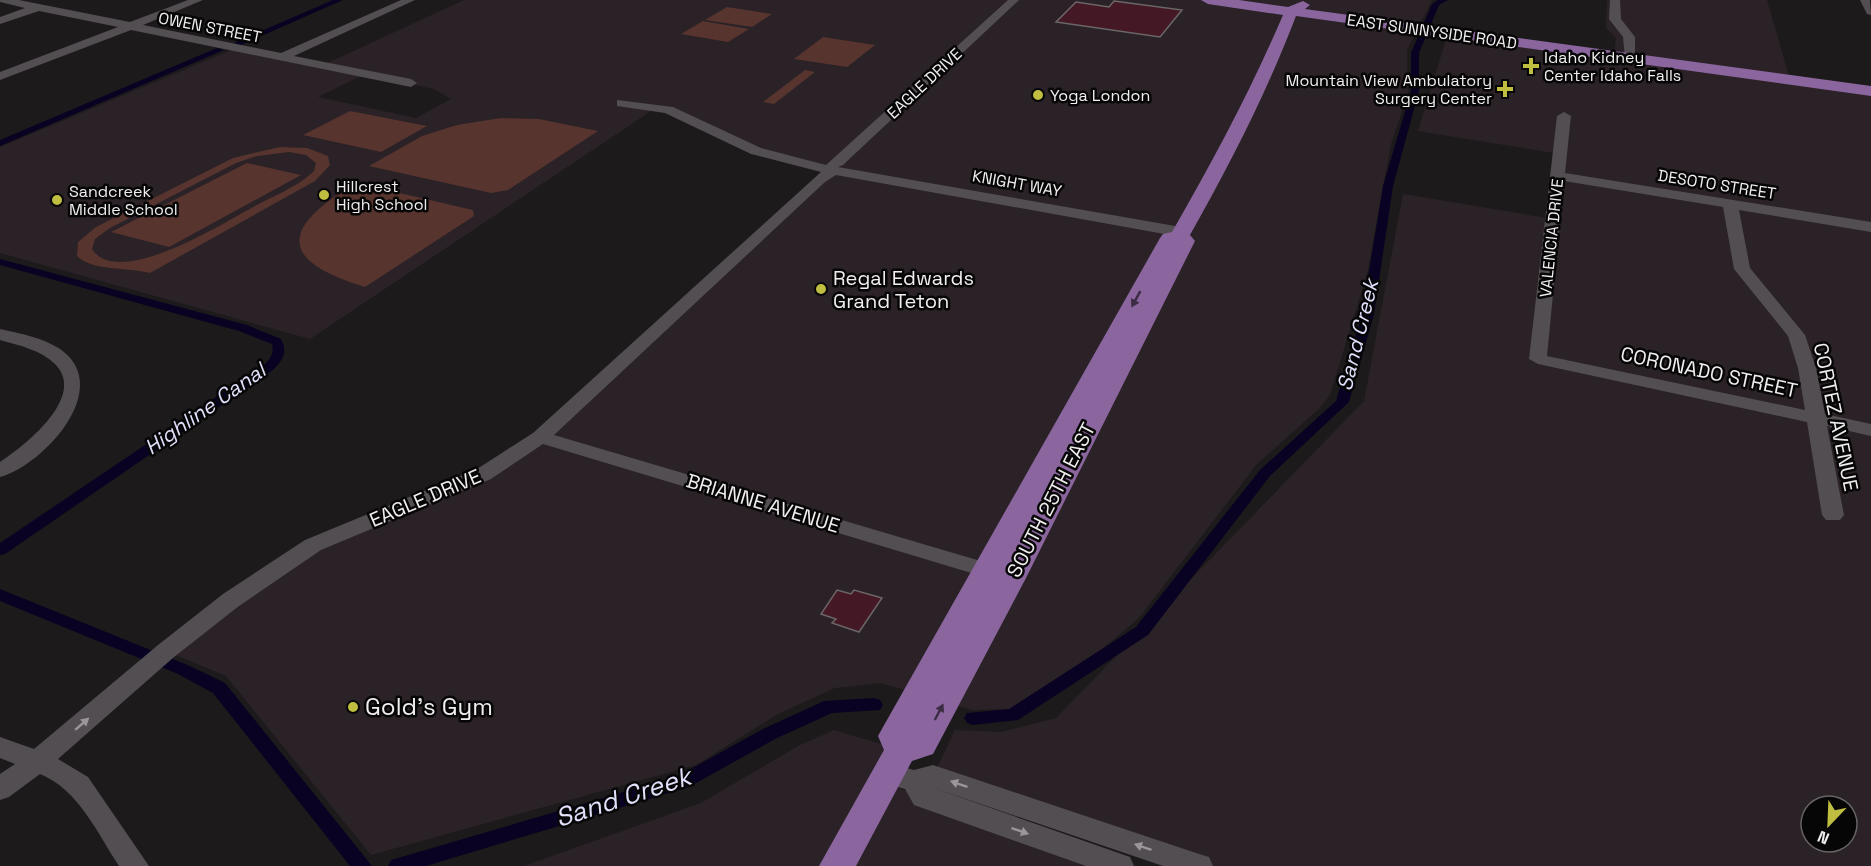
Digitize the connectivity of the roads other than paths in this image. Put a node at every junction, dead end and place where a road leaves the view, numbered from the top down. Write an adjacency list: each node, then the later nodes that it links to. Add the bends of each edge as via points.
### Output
1 (3, 0): 10 (street, OWEN STREET)
2 (198, 0): 13 (street)
3 (410, 0): 14 (street)
4 (1014, 0): 21 (street, EAGLE DRIVE)
5 (1208, 0): 9 (main road, EAST SUNNYSIDE ROAD)
6 (1309, 0): 9 (main road, via 1306,5)
7 (1616, 0): 15 (street, via 1615,19 1629,37)
8 (1865, 0): 11 (street)
9 (1292, 6): 15 (main road, EAST SUNNYSIDE ROAD, via 1435,32); 25 (main road, SOUTH 25TH EAST, via 1269,66 1227,152)
10 (38, 7): 12 (street); 13 (street, OWEN STREET)
11 (1871, 12)
12 (0, 21)
13 (129, 27): 14 (street, OWEN STREET); 16 (street)
14 (279, 58): 17 (street, OWEN STREET)
15 (1631, 58): 18 (main road, EAST SUNNYSIDE ROAD)
16 (0, 76)
17 (411, 83)
18 (1871, 91)
19 (622, 103): 21 (street, KNIGHT WAY, via 668,110 756,151)
20 (1564, 116): 22 (street, VALENCIA DRIVE)
21 (833, 168): 25 (street, KNIGHT WAY); 31 (street, EAGLE DRIVE)
22 (1558, 176): 23 (street, DESOTO STREET); 27 (street, VALENCIA DRIVE)
23 (1730, 204): 24 (street, DESOTO STREET); 29 (street, CORTEZ AVENUE, via 1742,269 1796,335)
24 (1871, 227)
25 (1180, 235): 28 (main road, SOUTH 25TH EAST, via 1170,238)
26 (5, 341): 32 (street, via 47,350 68,367 72,382 69,403 61,418 39,443)
27 (1538, 359): 29 (street, CORONADO STREET)
28 (1108, 368): 33 (main road, SOUTH 25TH EAST); 35 (main road, SOUTH 25TH EAST)
29 (1816, 418): 30 (street, CORONADO STREET); 34 (street, CORTEZ AVENUE)
30 (1871, 430)
31 (540, 436): 36 (street, BRIANNE AVENUE); 38 (street, EAGLE DRIVE, one-way to 31, via 199,625 313,545 484,474)
32 (0, 471)
33 (1026, 497): 35 (main road, via 1030,512 1022,531); 36 (main road, SOUTH 25TH EAST)
34 (1833, 514)
35 (1033, 537): 39 (main road, SOUTH 25TH EAST, one-way to 35, via 921,745)
36 (986, 570): 39 (main road, SOUTH 25TH EAST, via 895,736)
37 (0, 747): 38 (street)
38 (37, 762): 40 (street, EAGLE DRIVE); 41 (street, via 79,785)
39 (901, 768): 42 (main road, SOUTH 25TH EAST); 43 (street, one-way to 43, via 923,797); 44 (street, one-way to 39)
40 (0, 789)
41 (135, 866)
42 (837, 866)
43 (1120, 866)
44 (1198, 866)

